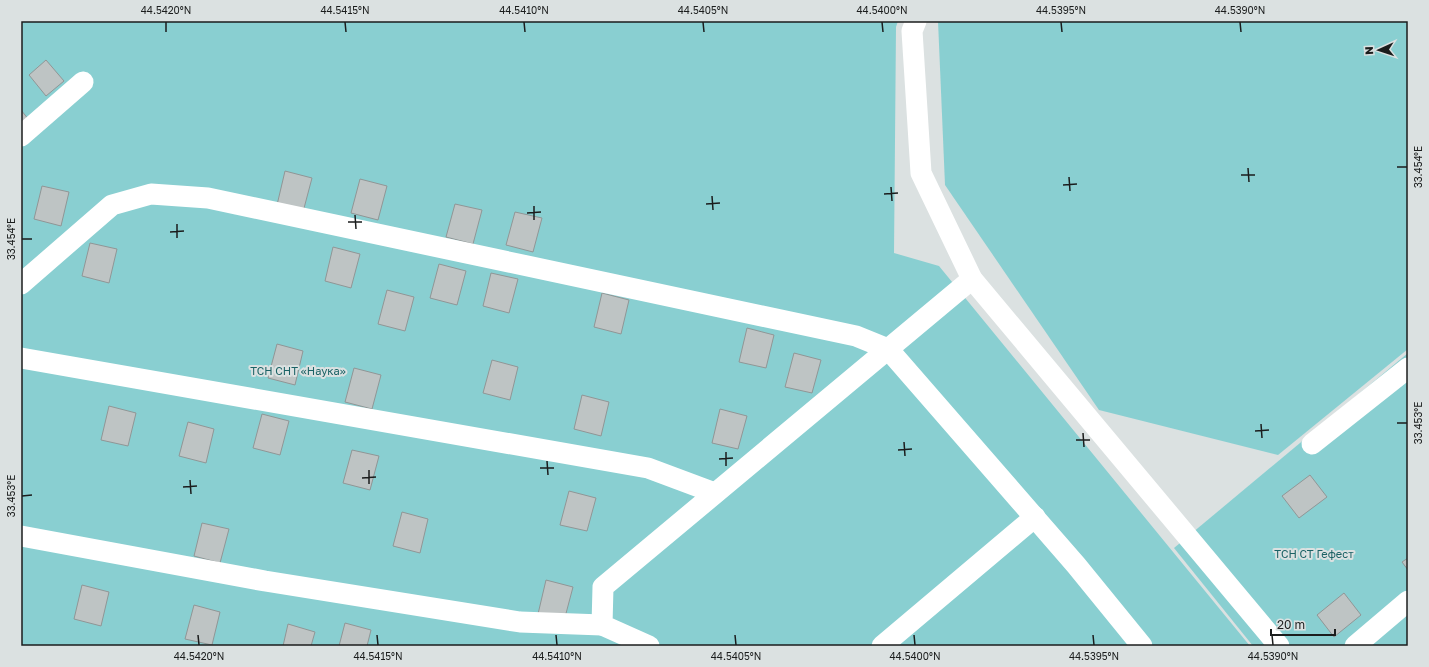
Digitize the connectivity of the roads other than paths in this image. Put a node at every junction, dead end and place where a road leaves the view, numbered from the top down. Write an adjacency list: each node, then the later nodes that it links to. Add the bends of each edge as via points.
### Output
1 (916, 21): 4 (lane, via 912,31 920,173)
2 (83, 82): 3 (lane)
3 (21, 136)
4 (972, 279): 6 (lane); 18 (lane)
5 (21, 284): 6 (lane, via 112,205 158,194 208,198 232,203 856,336)
6 (888, 349): 10 (lane); 11 (lane)
7 (21, 358): 10 (lane, via 648,468)
8 (1408, 368): 9 (lane)
9 (1312, 444)
10 (714, 492): 14 (lane, via 603,587)
11 (1034, 517): 16 (lane); 17 (lane)
12 (21, 536): 14 (lane, via 265,581 520,622)
13 (1408, 601): 19 (lane)
14 (602, 625): 15 (lane)
15 (649, 646)
16 (882, 646)
17 (1142, 646)
18 (1279, 646)
19 (1355, 646)

